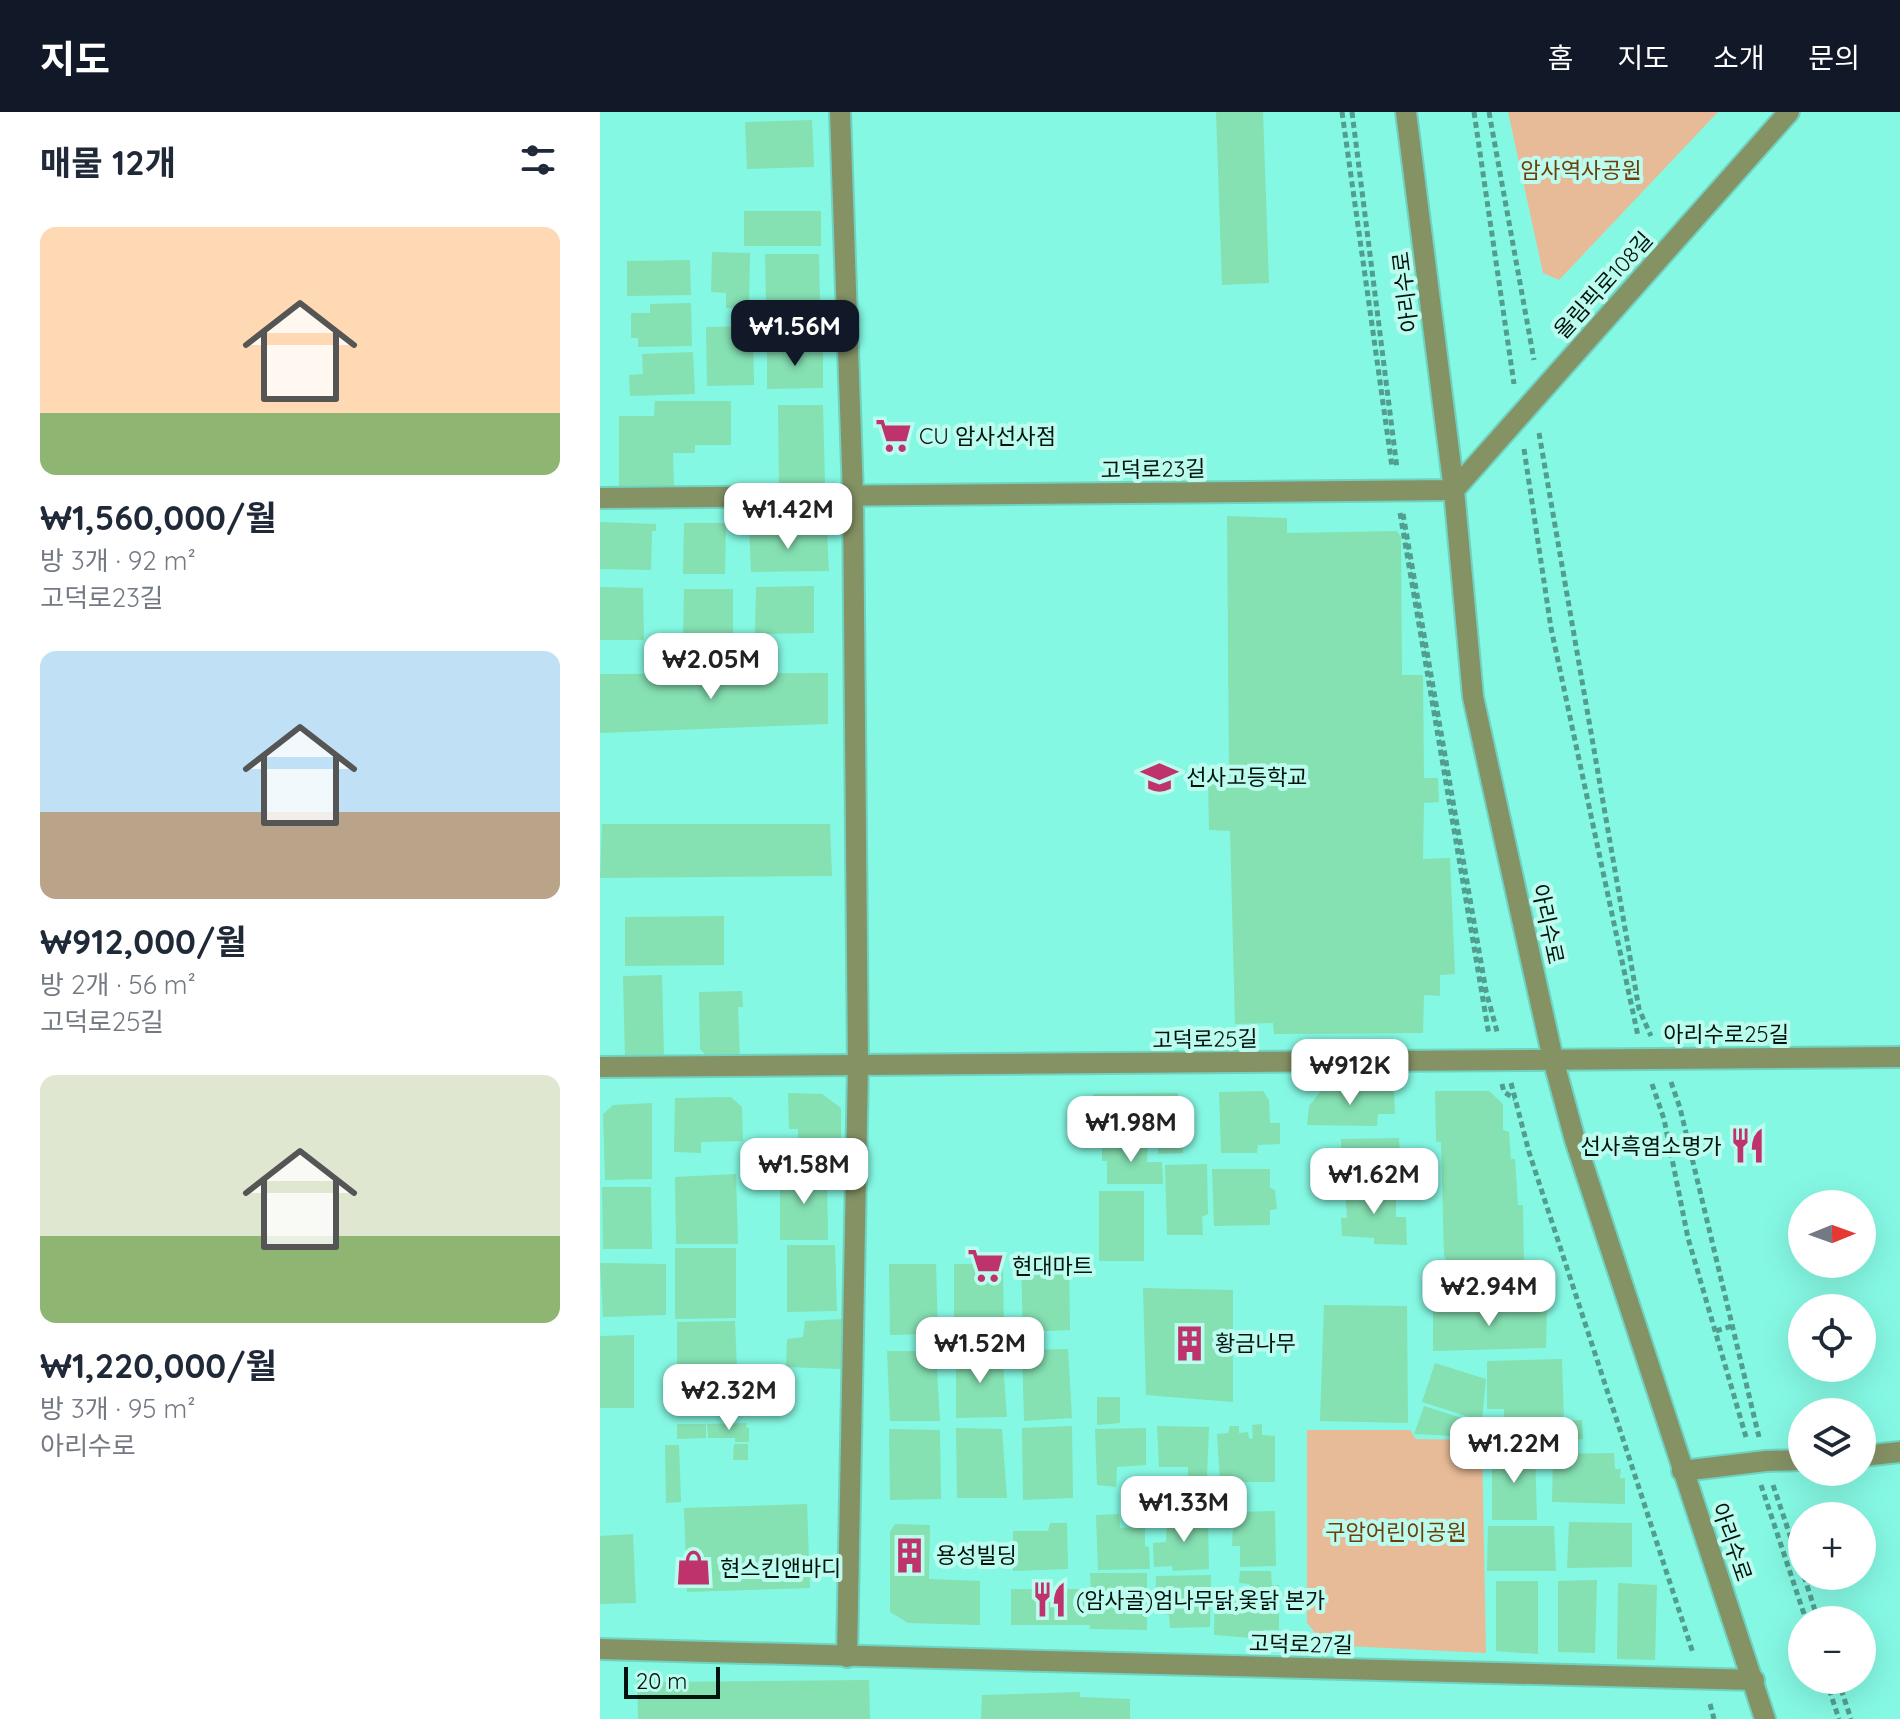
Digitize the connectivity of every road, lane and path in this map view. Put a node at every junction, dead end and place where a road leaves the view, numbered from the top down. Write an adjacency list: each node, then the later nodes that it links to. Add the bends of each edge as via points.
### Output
1 (840, 112): 12 (street)
2 (1342, 112): 11 (path)
3 (1352, 112): 11 (path)
4 (1406, 112): 10 (street, 아리수로)
5 (1474, 112): 9 (path)
6 (1489, 112): 8 (path)
7 (1789, 112): 8 (street, 올림픽로108길)
8 (1540, 392): 9 (street, 올림픽로108길); 15 (path, via 1539,441)
9 (1519, 416): 10 (street, 올림픽로108길); 15 (path, via 1551,628)
10 (1454, 490): 11 (street, 고덕로23길); 16 (street, 아리수로, via 1473,697)
11 (1398, 491): 12 (street, 고덕로23길); 17 (path)
12 (853, 496): 13 (street, 고덕로23길); 18 (street)
13 (600, 498)
14 (1900, 1057): 15 (street, 아리수로25길)
15 (1652, 1058): 16 (street, 아리수로25길); 20 (path, via 1680,1108); 21 (path, via 1688,1238)
16 (1553, 1059): 17 (street, 고덕로25길); 28 (street, 아리수로)
17 (1500, 1060): 18 (street, 고덕로25길); 33 (path)
18 (858, 1066): 19 (street, 고덕로25길); 32 (street)
19 (600, 1067)
20 (1732, 1326): 21 (path); 22 (path)
21 (1716, 1331): 23 (path)
22 (1746, 1382): 23 (path); 27 (path)
23 (1732, 1388): 27 (path)
24 (1900, 1452): 25 (street)
25 (1876, 1455)
26 (1788, 1461): 27 (street)
27 (1760, 1462): 28 (street); 29 (path); 30 (path)
28 (1682, 1471): 34 (street, 아리수로)
29 (1788, 1535)
30 (1802, 1606)
31 (600, 1649): 32 (street, 고덕로27길)
32 (847, 1657): 33 (street, 고덕로27길)
33 (1702, 1679): 34 (street, 고덕로27길); 37 (path)
34 (1754, 1680): 38 (street, 아리수로)
35 (1831, 1694): 39 (path)
36 (1843, 1694): 40 (path)
37 (1714, 1719)
38 (1765, 1719)
39 (1839, 1719)
40 (1851, 1719)

